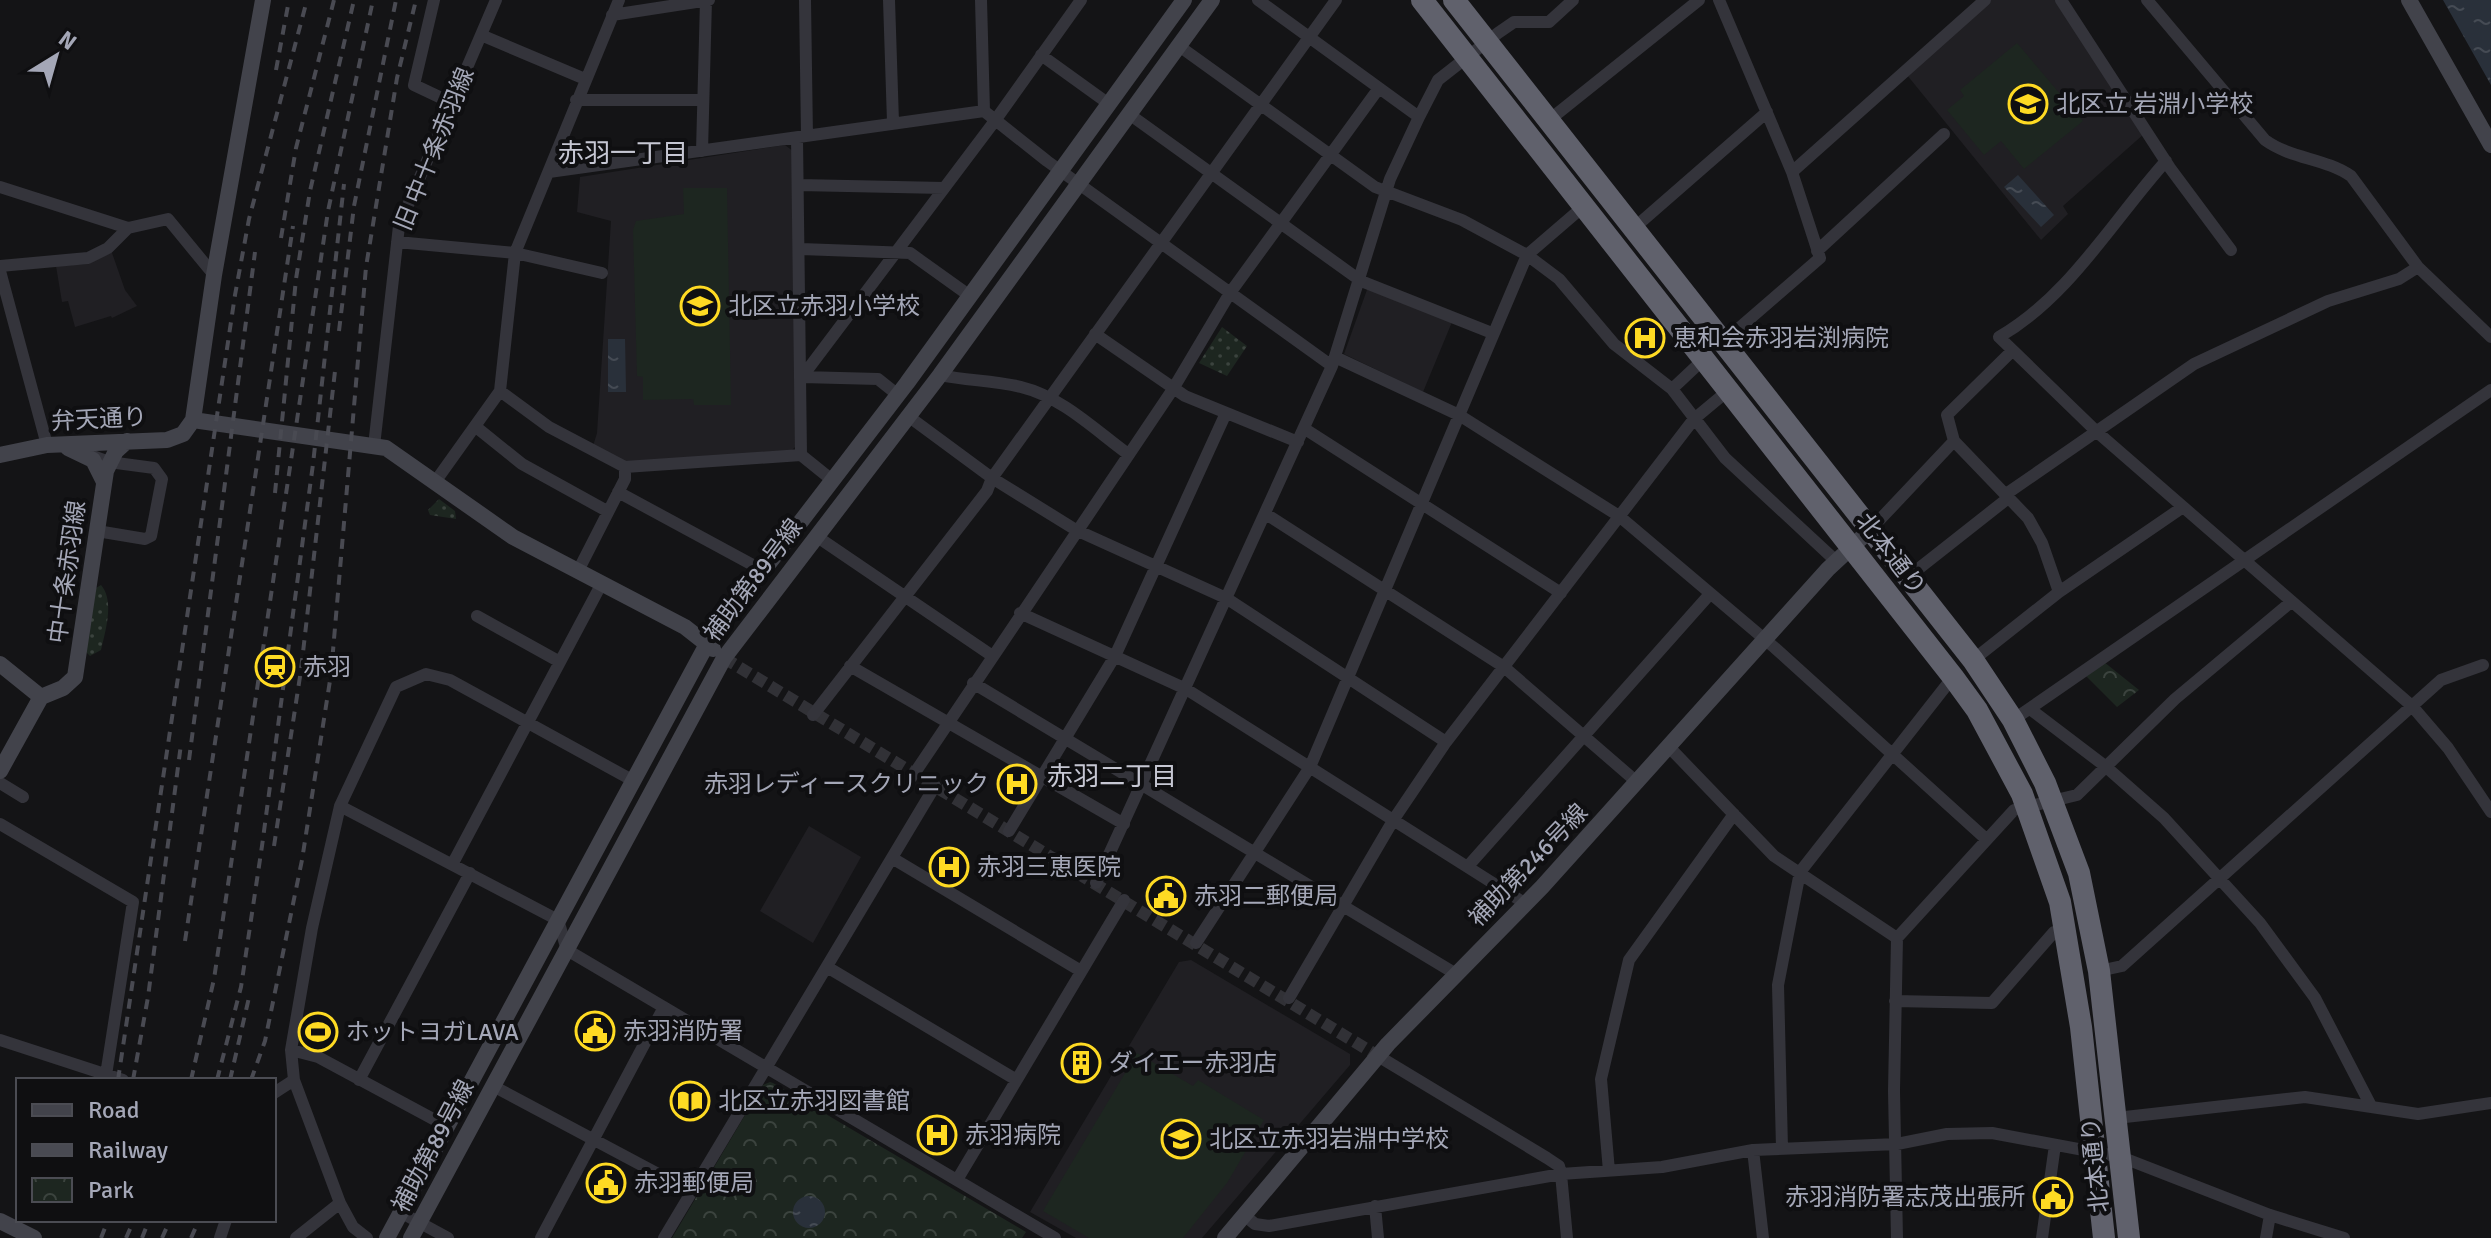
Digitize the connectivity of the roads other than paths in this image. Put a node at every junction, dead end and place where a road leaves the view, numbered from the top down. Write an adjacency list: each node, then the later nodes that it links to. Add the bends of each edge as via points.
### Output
1 (263, 0): 75 (street)
2 (434, 0): 35 (street, via 414,85)
3 (496, 0): 25 (street, 旧 中十条赤羽線)
4 (619, 0): 24 (street)
5 (707, 0): 24 (street); 34 (street)
6 (805, 0): 46 (street)
7 (889, 0): 43 (street)
8 (981, 0): 38 (street)
9 (1081, 0): 29 (street)
10 (1184, 0): 36 (street, 補助第89号線)
11 (1212, 0): 28 (street, 補助第89号線)
12 (1258, 0): 26 (street)
13 (1336, 0): 26 (street)
14 (1422, 0): 30 (highway, 北本通り)
15 (1454, 0): 27 (highway, 北本通り)
16 (1573, 0): 23 (street)
17 (1699, 0): 42 (street)
18 (1719, 0): 39 (street)
19 (1985, 0): 54 (street)
20 (2061, 0): 50 (street)
21 (2147, 0): 72 (street, via 2265,140 2351,176)
22 (2409, 0): 47 (street)
23 (1557, 6): 27 (street, via 1549,22 1514,22)
24 (612, 15): 31 (street)
25 (481, 35): 31 (street); 35 (street, 旧 中十条赤羽線)
26 (1309, 37): 32 (street); 37 (street)
27 (1486, 42): 30 (street); 42 (highway, 北本通り)
28 (1179, 46): 37 (street); 40 (street, 補助第89号線)
29 (1041, 55): 36 (street); 44 (street)
30 (1466, 56): 41 (street, via 1438,80); 60 (highway, 北本通り)
31 (585, 79): 33 (street)
32 (1379, 88): 41 (street); 49 (street)
33 (576, 100): 34 (street); 51 (street)
34 (703, 100): 48 (street)
35 (452, 103): 64 (street, 旧 中十条赤羽線, via 399,226)
36 (1109, 104): 52 (street, 補助第89号線)
37 (1260, 104): 49 (street); 53 (street)
38 (984, 111): 43 (street); 44 (street)
39 (1767, 112): 54 (street); 63 (street)
40 (1129, 114): 53 (street); 55 (street, 補助第89号線)
41 (1419, 117): 59 (street)
42 (1548, 121): 63 (highway, 北本通り)
43 (893, 122): 46 (street)
44 (994, 122): 52 (street); 58 (street)
45 (1944, 134): 69 (street)
46 (802, 137): 48 (street); 56 (street)
47 (2491, 145)
48 (702, 151): 51 (street)
49 (1330, 155): 59 (street); 61 (street)
50 (2166, 161): 68 (street); 83 (street, via 2069,279 1999,337)
51 (549, 172): 70 (street)
52 (1061, 172): 55 (street); 78 (street, 補助第89号線)
53 (1209, 172): 61 (street); 65 (street)
54 (1792, 172): 69 (street)
55 (1078, 183): 65 (street); 86 (street, 補助第89号線)
56 (799, 185): 58 (street); 66 (street)
57 (0, 187): 62 (street)
58 (944, 188): 67 (street)
59 (1387, 192): 71 (street, via 1462,220); 76 (street)
60 (1584, 206): 71 (street); 84 (highway, 北本通り)
61 (1281, 223): 76 (street); 77 (street)
62 (128, 228): 73 (street, via 88,258); 75 (street, via 168,219)
63 (1634, 228): 82 (highway, 北本通り)
64 (397, 242): 70 (street); 107 (street, 旧 中十条赤羽線)
65 (1160, 244): 77 (street); 80 (street)
66 (801, 249): 67 (street); 87 (street)
67 (897, 250): 78 (street, via 910,253); 87 (street)
68 (2231, 250)
69 (1817, 251): 82 (street, via 1820,258)
70 (515, 253): 74 (street); 92 (street)
71 (1527, 255): 79 (street); 89 (street, via 1572,290 1636,365)
72 (2418, 267): 81 (street); 102 (street, via 2399,279 2328,301 2194,364)
73 (0, 268): 106 (street)
74 (602, 273)
75 (214, 275): 99 (street)
76 (1361, 281): 79 (street); 85 (street)
77 (1230, 293): 85 (street); 88 (street)
78 (970, 296): 93 (street, 補助第89号線)
79 (1492, 333): 96 (street)
80 (1095, 334): 88 (street); 94 (street)
81 (2491, 337)
82 (1723, 342): 125 (highway, 北本通り)
83 (2011, 352): 102 (street); 104 (street, via 1947,415)
84 (1705, 358): 89 (street); 90 (highway, 北本通り)
85 (1334, 362): 96 (street); 101 (street)
86 (940, 375): 94 (street, via 995,381); 97 (street, 補助第89号線)
87 (802, 377): 93 (street, via 878,379); 111 (street)
88 (1173, 389): 95 (street); 109 (street)
89 (1672, 389): 98 (street)
90 (1730, 389): 98 (street); 129 (highway, 北本通り)
91 (2491, 390): 130 (street)
92 (500, 391): 100 (street); 113 (street, via 549,427)
93 (898, 395): 115 (street, 補助第89号線)
94 (1049, 396): 109 (street); 114 (street)
95 (1226, 413): 105 (street); 131 (street)
96 (1459, 415): 120 (street); 124 (street)
97 (908, 416): 114 (street); 128 (street, 補助第89号線)
98 (1694, 419): 124 (street); 129 (street, via 1725,458)
99 (193, 420): 103 (street, 弁天通り, via 175,438); 107 (street)
100 (476, 427): 116 (street); 122 (street, via 522,464)
101 (1305, 429): 105 (street); 120 (street)
102 (2097, 432): 119 (street, via 2009,492); 121 (street)
103 (127, 441): 106 (street, 弁天通り); 112 (street, 中十条赤羽線)
104 (1954, 441): 119 (street); 125 (street)
105 (1298, 442): 123 (street)
106 (47, 445): 108 (street); 110 (street, 弁天通り)
107 (374, 446): 116 (street, via 393,452)
108 (76, 450): 112 (street); 117 (street, via 99,466)
109 (1128, 454): 126 (street)
110 (0, 455)
111 (801, 455): 113 (street); 115 (street)
112 (109, 462): 117 (street, 中十条赤羽線); 127 (street, via 154,468 162,476 154,531 145,539)
113 (625, 467): 118 (street)
114 (992, 478): 126 (street); 140 (street)
115 (832, 480): 132 (street, 補助第89号線)
116 (435, 482): 133 (street, via 513,537)
117 (104, 483): 127 (street, 中十条赤羽線)
118 (618, 492): 122 (street); 132 (street)
119 (2007, 499): 134 (street); 137 (street, via 2028,518 2042,543)
120 (1419, 504): 136 (street); 138 (street)
121 (2183, 507): 130 (street); 137 (street)
122 (607, 511): 133 (street)
123 (1266, 514): 136 (street); 141 (street)
124 (1619, 516): 138 (street); 139 (street)
125 (1871, 529): 129 (street, 補助第246号線); 134 (highway, 北本通り)
126 (1076, 530): 131 (street); 143 (street)
127 (97, 531): 160 (street, 中十条赤羽線, via 75,677)
128 (816, 536): 140 (street); 149 (street, 補助第89号線)
129 (1844, 554): 145 (street, 補助第246号線); 157 (highway, 北本通り)
130 (2241, 560): 142 (street); 163 (street)
131 (1156, 566): 141 (street); 148 (street)
132 (762, 570): 146 (street, 補助第89号線)
133 (578, 571): 135 (street)
134 (1908, 577): 150 (highway, 北本通り)
135 (602, 583): 146 (street); 151 (street)
136 (1383, 590): 155 (street); 156 (street)
137 (2059, 592): 150 (street)
138 (1561, 593): 155 (street)
139 (1710, 594): 145 (street); 166 (street)
140 (904, 596): 147 (street); 154 (street)
141 (1226, 598): 156 (street); 159 (street)
142 (2291, 602): 161 (street); 171 (street, via 2230,650)
143 (1020, 613): 147 (street); 148 (street)
144 (477, 616): 151 (street)
145 (1765, 640): 169 (street, 補助第246号線); 170 (street)
146 (707, 644): 149 (street); 176 (street, 補助第89号線)
147 (991, 655): 158 (street)
148 (1115, 656): 159 (street); 167 (street)
149 (724, 658): 207 (street, 補助第89号線)
150 (1973, 660): 163 (highway, 北本通り)
151 (560, 662): 165 (street)
152 (0, 664): 160 (street)
153 (2483, 665): 161 (street, via 2441,680)
154 (850, 666): 162 (street); 164 (street)
155 (1504, 667): 166 (street); 168 (street)
156 (1347, 677): 168 (street); 172 (street)
157 (1953, 677): 170 (street); 184 (highway, 北本通り, via 1991,734)
158 (973, 683): 164 (street); 167 (street)
159 (1186, 689): 172 (street); 180 (street)
160 (41, 697): 173 (street)
161 (2412, 706): 185 (street); 198 (street)
162 (813, 715)
163 (2021, 715): 171 (street); 182 (highway, 北本通り)
164 (947, 722): 174 (street); 175 (street)
165 (527, 724): 176 (street); 183 (street, via 437,675 411,677 396,687); 194 (street)
166 (1585, 737): 178 (street); 195 (street)
167 (1064, 740): 175 (street); 180 (street)
168 (1446, 742): 187 (street)
169 (1669, 747): 178 (street, 補助第246号線); 186 (street)
170 (1891, 753): 191 (street); 196 (street)
171 (2105, 766): 182 (street, via 2077,795); 198 (street, via 2164,818)
172 (1310, 767): 187 (street); 192 (street)
173 (0, 771)
174 (914, 774)
175 (1042, 777): 189 (street); 190 (street)
176 (632, 780): 203 (street, 補助第89号線)
177 (0, 783): 181 (street)
178 (1638, 783): 201 (street, 補助第246号線)
179 (935, 786): 193 (street)
180 (1142, 788): 189 (street); 192 (street)
181 (23, 797)
182 (2053, 802): 184 (street); 210 (highway, 北本通り, via 2079,873)
183 (340, 806): 194 (street); 216 (street)
184 (2028, 807): 191 (street, via 2014,810); 204 (highway, 北本通り)
185 (2491, 812)
186 (1734, 814): 196 (street, via 1774,856); 236 (street, via 1629,960 1601,1079)
187 (1394, 819): 195 (street); 202 (street)
188 (0, 824): 219 (street, via 133,902)
189 (1124, 824): 199 (street)
190 (1009, 831)
191 (1986, 839): 205 (street)
192 (1254, 855): 202 (street); 206 (street)
193 (892, 858): 208 (street); 209 (street)
194 (453, 863): 197 (street)
195 (1469, 865): 201 (street)
196 (1800, 872): 205 (street); 232 (street, via 1778,985)
197 (470, 873): 203 (street); 222 (street)
198 (2220, 879): 210 (street, via 2122,966); 226 (street, via 2315,998)
199 (1096, 883)
200 (1124, 900): 209 (street)
201 (1526, 904): 211 (street, 補助第246号線)
202 (1344, 906): 211 (street); 212 (street)
203 (558, 920): 207 (street); 228 (street, 補助第89号線)
204 (2067, 930): 213 (street, via 2054,932 1992,1003); 234 (highway, 北本通り)
205 (1897, 938): 213 (street)
206 (1196, 943)
207 (567, 950): 214 (street); 223 (street, 補助第89号線)
208 (827, 967): 218 (street); 220 (street)
209 (1081, 971): 220 (street)
210 (2099, 971): 227 (highway, 北本通り)
211 (1456, 974): 217 (street, 補助第246号線)
212 (1289, 998)
213 (1895, 1001): 230 (street)
214 (664, 1007): 218 (street); 229 (street)
215 (0, 1040): 219 (street)
216 (291, 1050): 221 (street); 222 (street, via 318,1057)
217 (1378, 1056): 237 (street, via 1547,1158); 243 (street, 補助第246号線)
218 (766, 1068): 238 (street); 239 (street)
219 (115, 1078)
220 (1015, 1079): 238 (street)
221 (294, 1080): 224 (street); 240 (street)
222 (359, 1080): 228 (street)
223 (493, 1086): 229 (street); 246 (street, 補助第89号線)
224 (276, 1092)
225 (2491, 1103): 226 (street, via 2418,1114)
226 (2370, 1104): 227 (street, via 2305,1097)
227 (2116, 1118): 235 (highway, 北本通り)
228 (448, 1127): 242 (street, 補助第89号線)
229 (593, 1141): 239 (street); 253 (street)
230 (1897, 1144): 231 (street, via 1947,1134 1992,1133); 232 (street); 260 (street)
231 (2055, 1145): 234 (street); 261 (street)
232 (1782, 1148): 233 (street)
233 (1753, 1150): 236 (street); 259 (street)
234 (2094, 1151): 235 (street); 262 (highway, 北本通り)
235 (2121, 1157): 244 (street); 263 (highway, 北本通り)
236 (1609, 1171): 237 (street)
237 (1561, 1174): 241 (street); 258 (street)
238 (957, 1180): 255 (street)
239 (692, 1192): 254 (street)
240 (340, 1203): 248 (street); 249 (street, via 353,1227)
241 (1375, 1206): 243 (street, via 1269,1226); 257 (street)
242 (402, 1213): 246 (street); 250 (street, 補助第89号線)
243 (1244, 1215): 256 (street, 補助第246号線)
244 (2270, 1215): 264 (street); 265 (street)
245 (0, 1221): 247 (street)
246 (420, 1223): 251 (street, 補助第89号線); 252 (street)
247 (34, 1238)
248 (296, 1238)
249 (367, 1238)
250 (387, 1238)
251 (411, 1238)
252 (448, 1238)
253 (541, 1238)
254 (664, 1238)
255 (1055, 1238)
256 (1225, 1238)
257 (1378, 1238)
258 (1567, 1238)
259 (1763, 1238)
260 (1897, 1238)
261 (2042, 1238)
262 (2104, 1238)
263 (2129, 1238)
264 (2266, 1238)
265 (2344, 1238)

